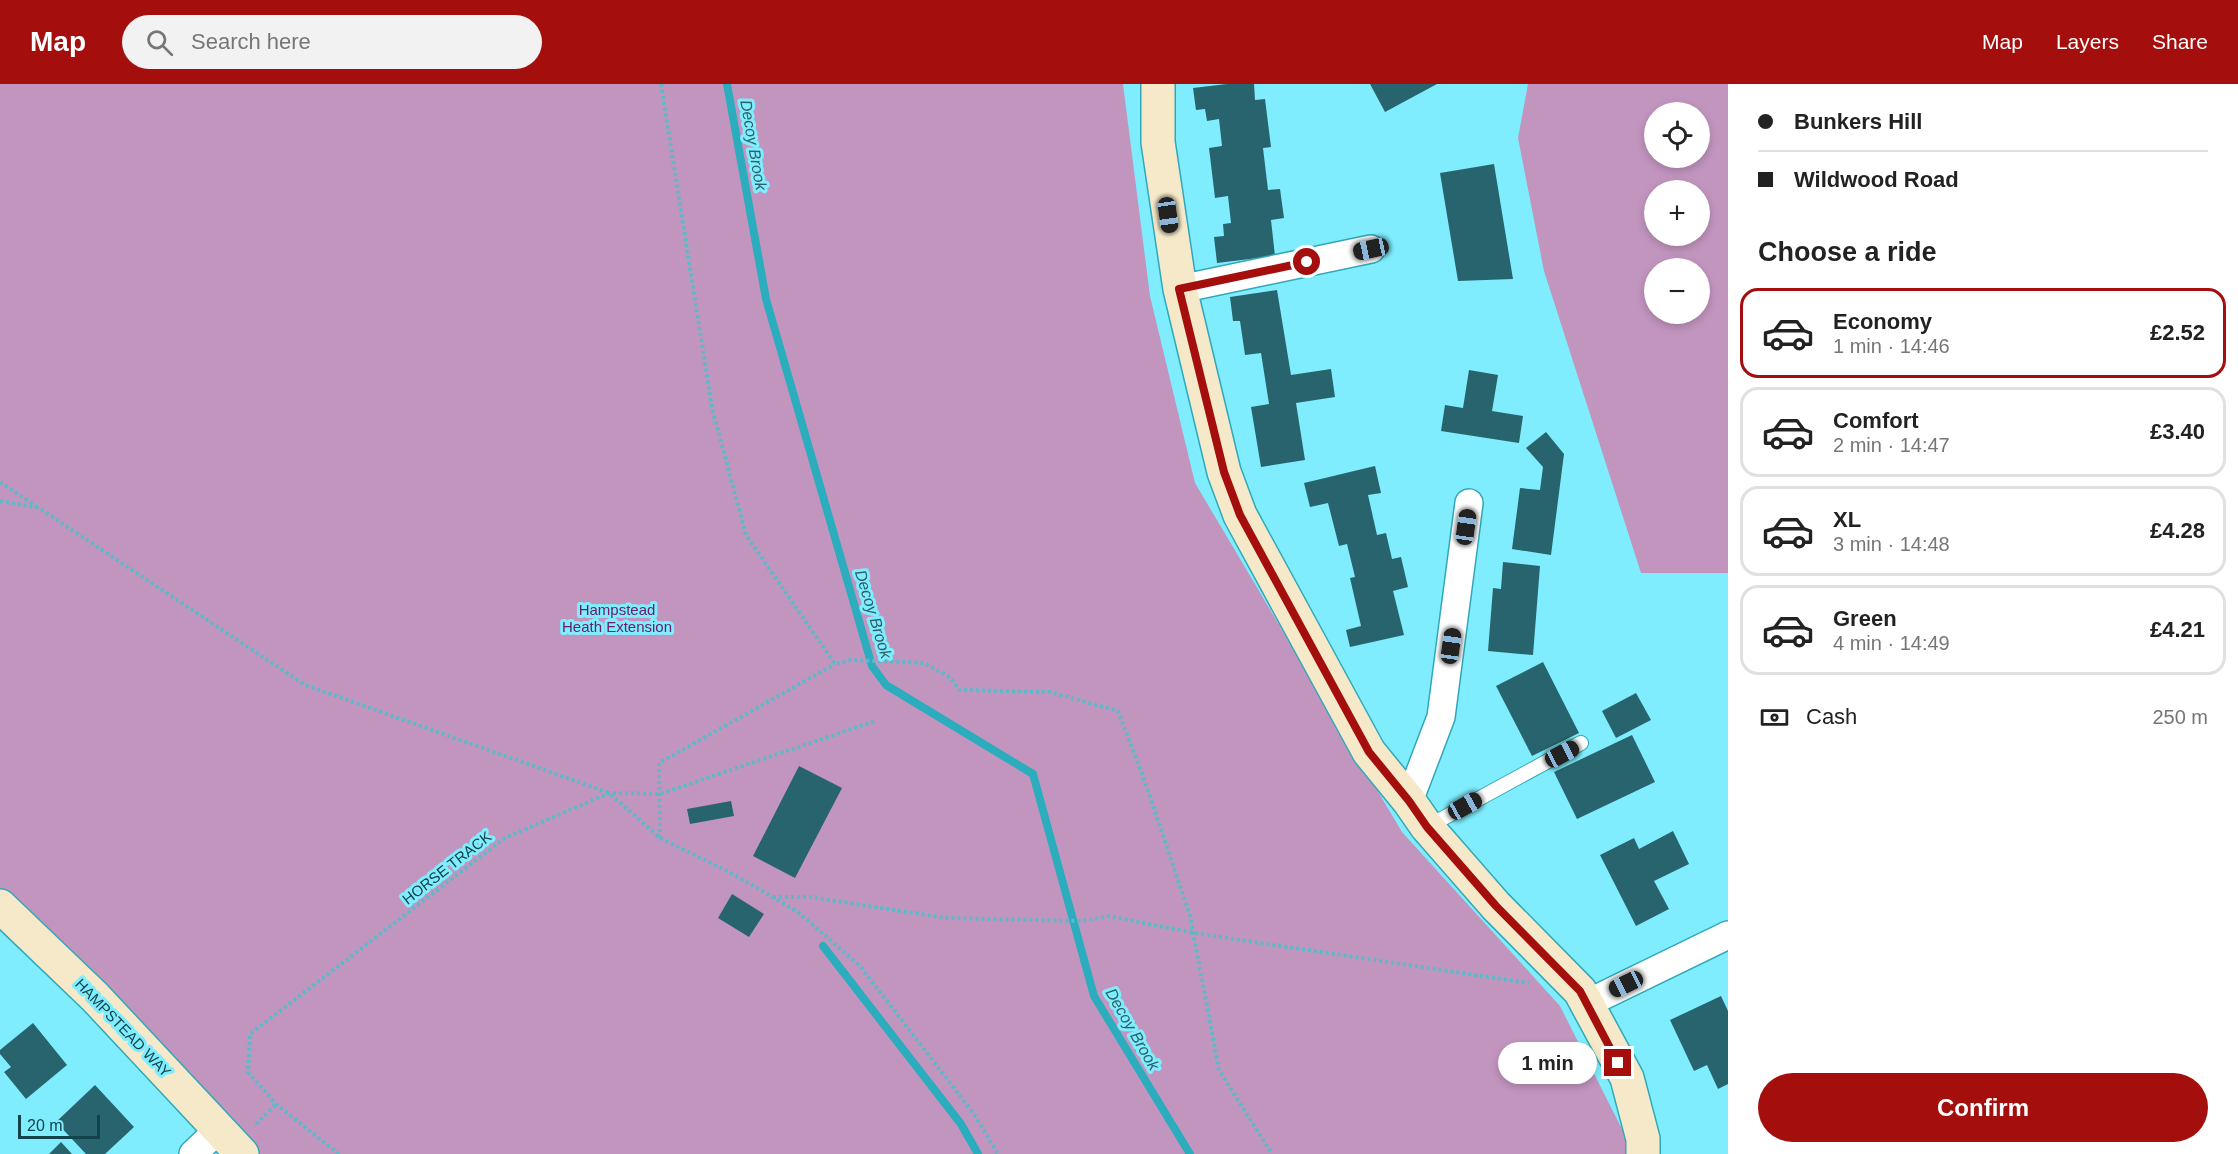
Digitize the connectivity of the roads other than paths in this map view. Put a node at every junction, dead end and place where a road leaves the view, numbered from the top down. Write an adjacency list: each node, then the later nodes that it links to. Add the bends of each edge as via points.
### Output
1 (1158, 84): 3 (street, via 1158,142)
2 (1371, 249): 3 (street)
3 (1179, 289): 6 (street, via 1224,472 1240,515 1369,752)
4 (1469, 503): 6 (street, via 1442,717)
5 (1581, 743): 6 (lane)
6 (1418, 814): 9 (street, via 1496,906 1580,991)
7 (0, 906): 10 (street, HAMPSTEAD WAY, via 95,997)
8 (1728, 935): 9 (street)
9 (1586, 1004): 13 (street, via 1627,1078 1643,1139)
10 (219, 1129): 11 (street); 12 (street, HAMPSTEAD WAY)
11 (193, 1154)
12 (242, 1154)
13 (1643, 1154)

